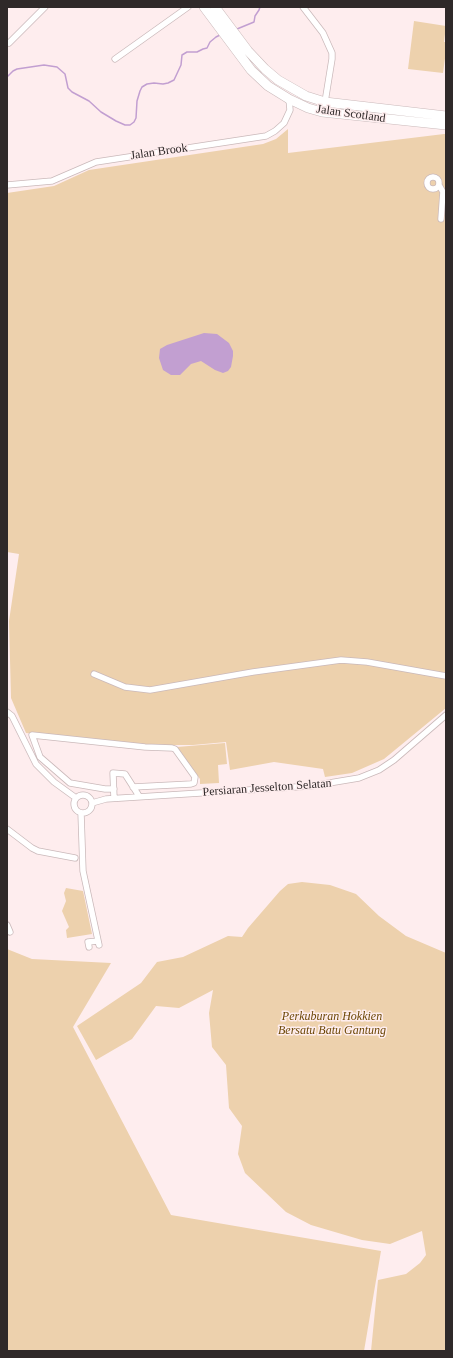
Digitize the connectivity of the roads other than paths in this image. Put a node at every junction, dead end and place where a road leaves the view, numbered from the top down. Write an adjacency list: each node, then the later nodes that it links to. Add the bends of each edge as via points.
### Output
1 (44, 7): 7 (street)
2 (188, 7): 8 (street)
3 (204, 7): 6 (main road, Jalan Scotland)
4 (215, 7): 6 (main road, Jalan Scotland)
5 (303, 7): 10 (street, via 323,33 332,53)
6 (227, 32): 9 (main road, Jalan Scotland, via 251,70 268,86); 10 (main road, Jalan Scotland, via 278,80 306,96)
7 (9, 43)
8 (115, 59)
9 (289, 99): 12 (main road, Jalan Scotland, via 322,112); 13 (street, Jalan Brook, via 290,110 284,123 275,132 266,136 96,162 52,181)
10 (325, 102): 11 (main road, Jalan Scotland)
11 (446, 116)
12 (446, 125)
13 (7, 185)
14 (439, 185): 15 (street)
15 (445, 191): 16 (street)
16 (441, 219)
17 (94, 674): 18 (street, via 125,687 150,690 257,671 341,660)
18 (446, 676)
19 (7, 712): 24 (street, via 12,716 36,764 54,782)
20 (446, 715): 23 (street, Persiaran Jesselton Selatan, via 394,760 379,770 359,778 311,786)
21 (133, 787): 22 (street, via 125,774 113,773); 22 (street, via 191,784 196,780 178,752 172,748 145,748 32,735 40,757 70,782); 23 (street)
22 (114, 789): 25 (street)
23 (139, 796): 25 (street, Persiaran Jesselton Selatan)
24 (76, 798): 26 (street, via 81,795 87,796); 27 (street, via 75,807)
25 (114, 798): 26 (street, Persiaran Jesselton Selatan)
26 (92, 803): 27 (street, via 90,811)
27 (81, 813): 32 (street, via 83,871 98,943 88,942)
28 (7, 829): 29 (street, via 38,851)
29 (75, 858)
30 (7, 925): 31 (street)
31 (10, 932)
32 (89, 947)

